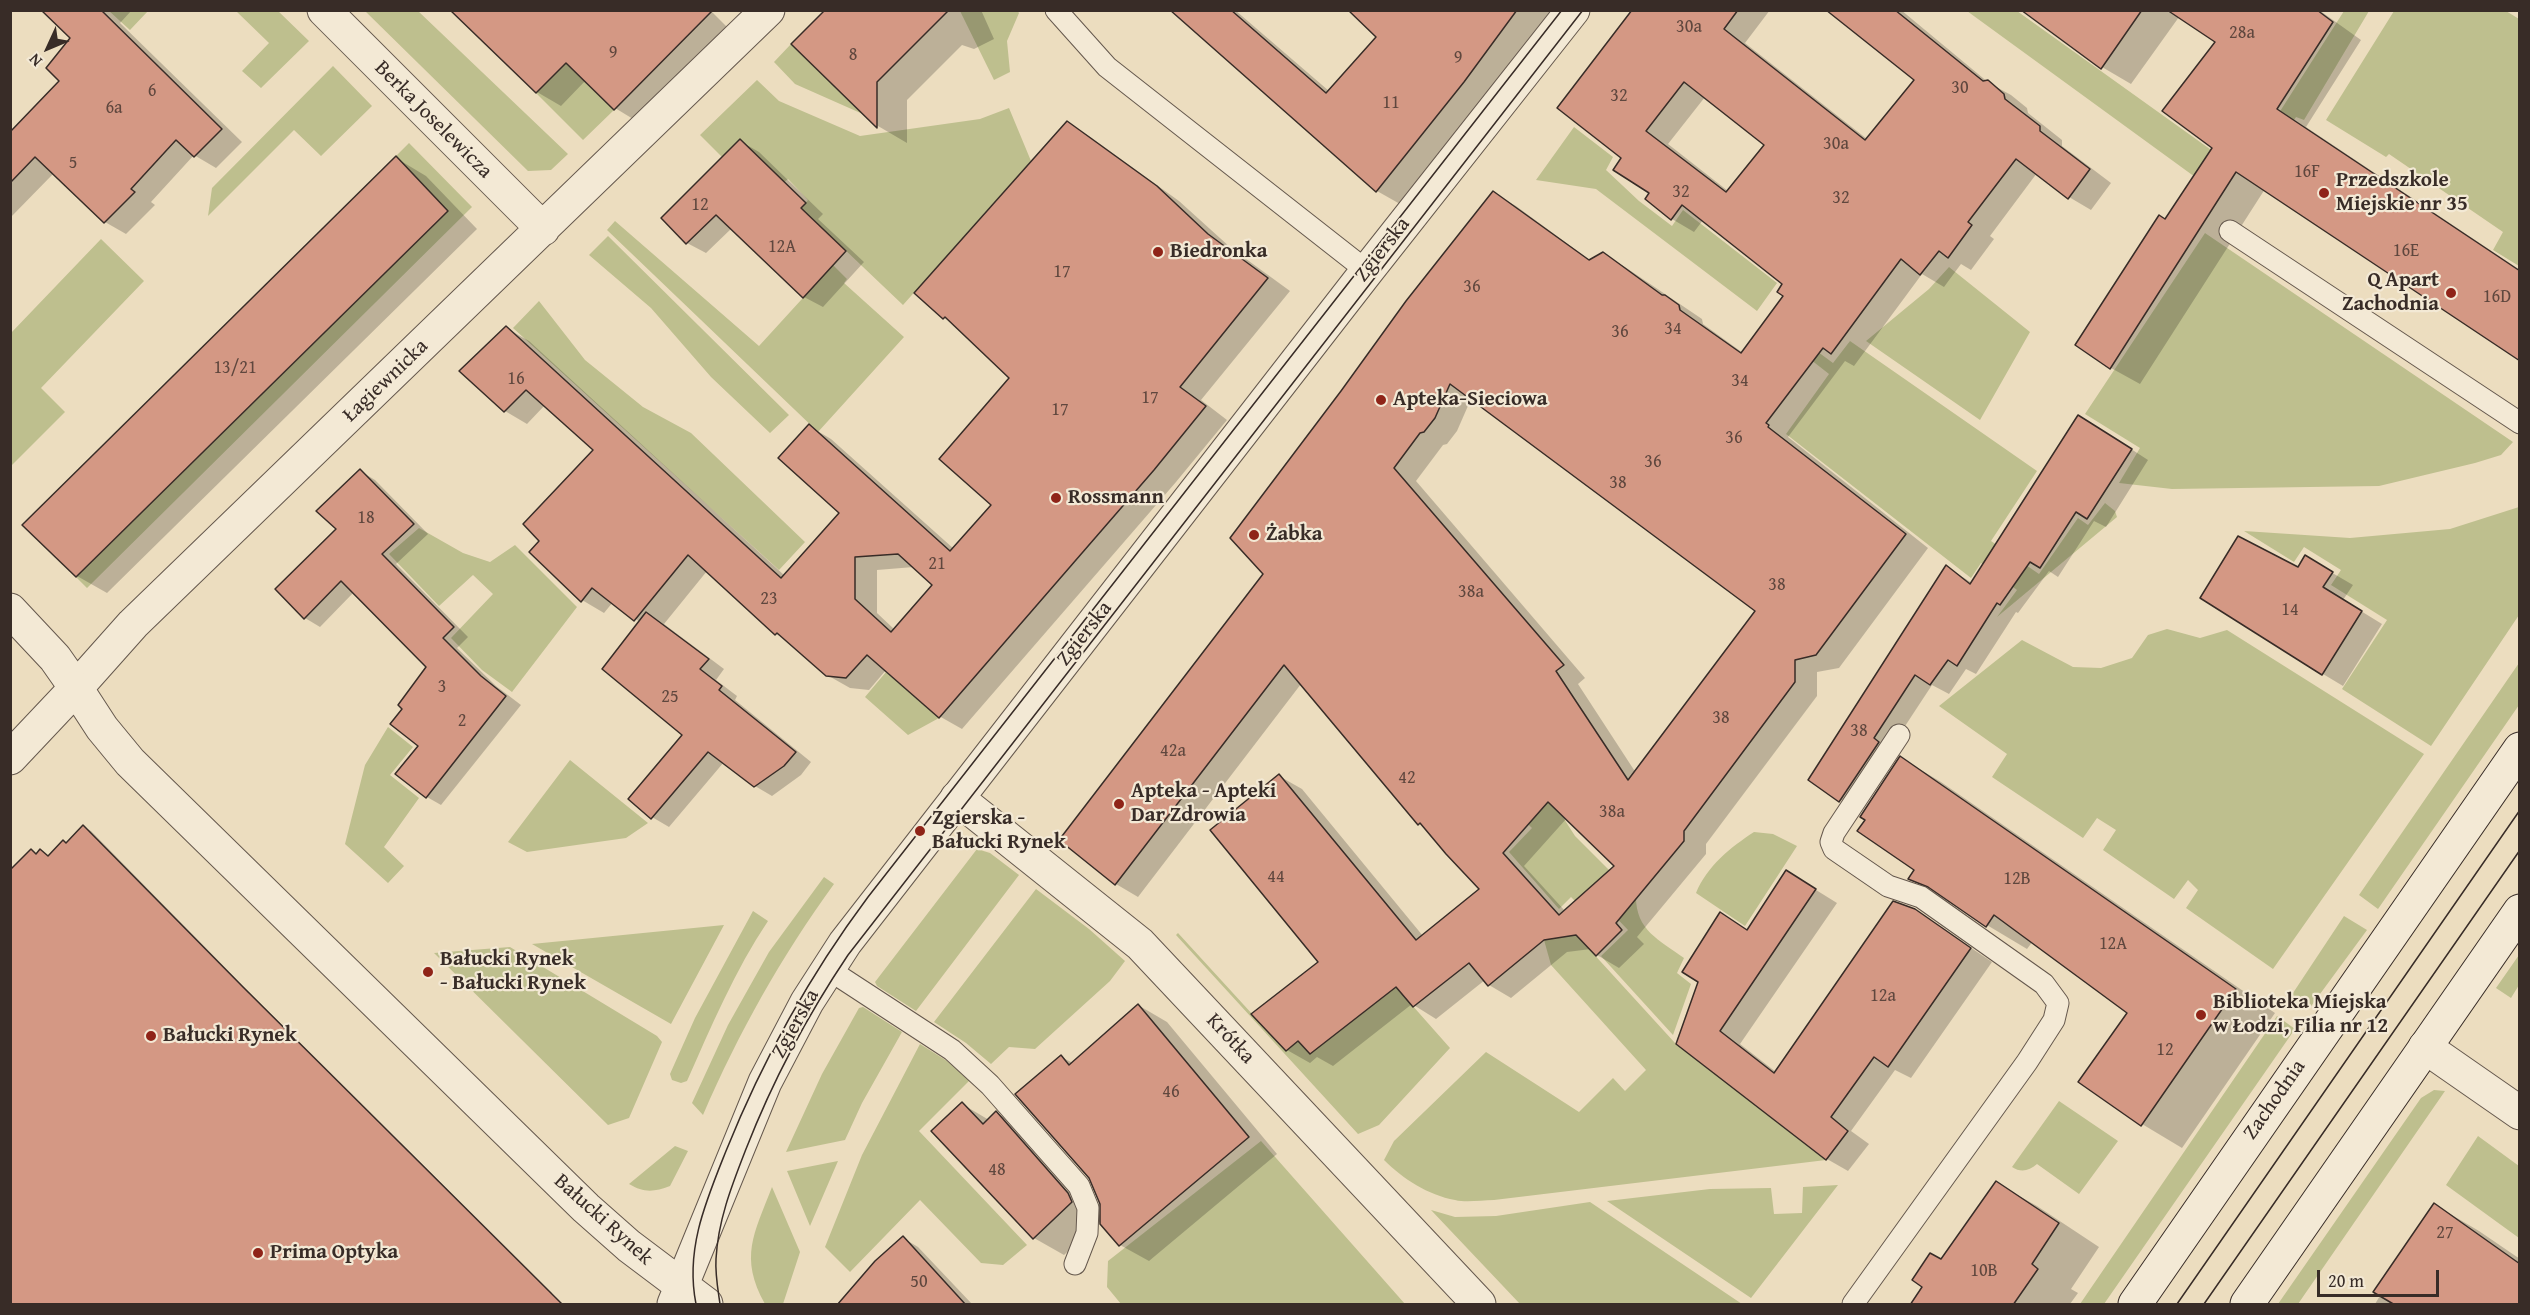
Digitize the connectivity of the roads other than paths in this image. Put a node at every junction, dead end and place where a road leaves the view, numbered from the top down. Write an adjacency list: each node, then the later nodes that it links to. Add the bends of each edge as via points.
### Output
1 (324, 10): 5 (street, Berka Joselewicza)
2 (768, 10): 5 (street, Łagiewnicka)
3 (1056, 10): 7 (lane, via 1107,67)
4 (1573, 10): 7 (street, Zgierska)
5 (543, 229): 10 (street, Łagiewnicka, via 133,624)
6 (2230, 231): 8 (lane)
7 (1367, 271): 14 (street, Zgierska)
8 (2520, 423)
9 (10, 610): 10 (street, Bałucki Rynek, via 55,658)
10 (76, 688): 13 (street, Łagiewnicka); 20 (street, Bałucki Rynek, via 130,762 586,1208)
11 (1899, 735): 22 (lane, via 1834,833 1834,849 1888,886 1921,897 2044,984 2058,1003 2054,1020 2026,1062)
12 (2520, 749): 23 (street, Zachodnia)
13 (10, 758)
14 (957, 798): 16 (street, Zgierska); 21 (street, Krótka, via 1140,944)
15 (2520, 911): 17 (street)
16 (828, 969): 19 (lane, via 952,1050 990,1085 1079,1186 1088,1208 1087,1233); 20 (street, Zgierska, via 765,1082)
17 (2425, 1047): 18 (street); 24 (street)
18 (2520, 1113)
19 (1075, 1264)
20 (687, 1299)
21 (1479, 1305)
22 (1854, 1305)
23 (2135, 1305)
24 (2247, 1305)

